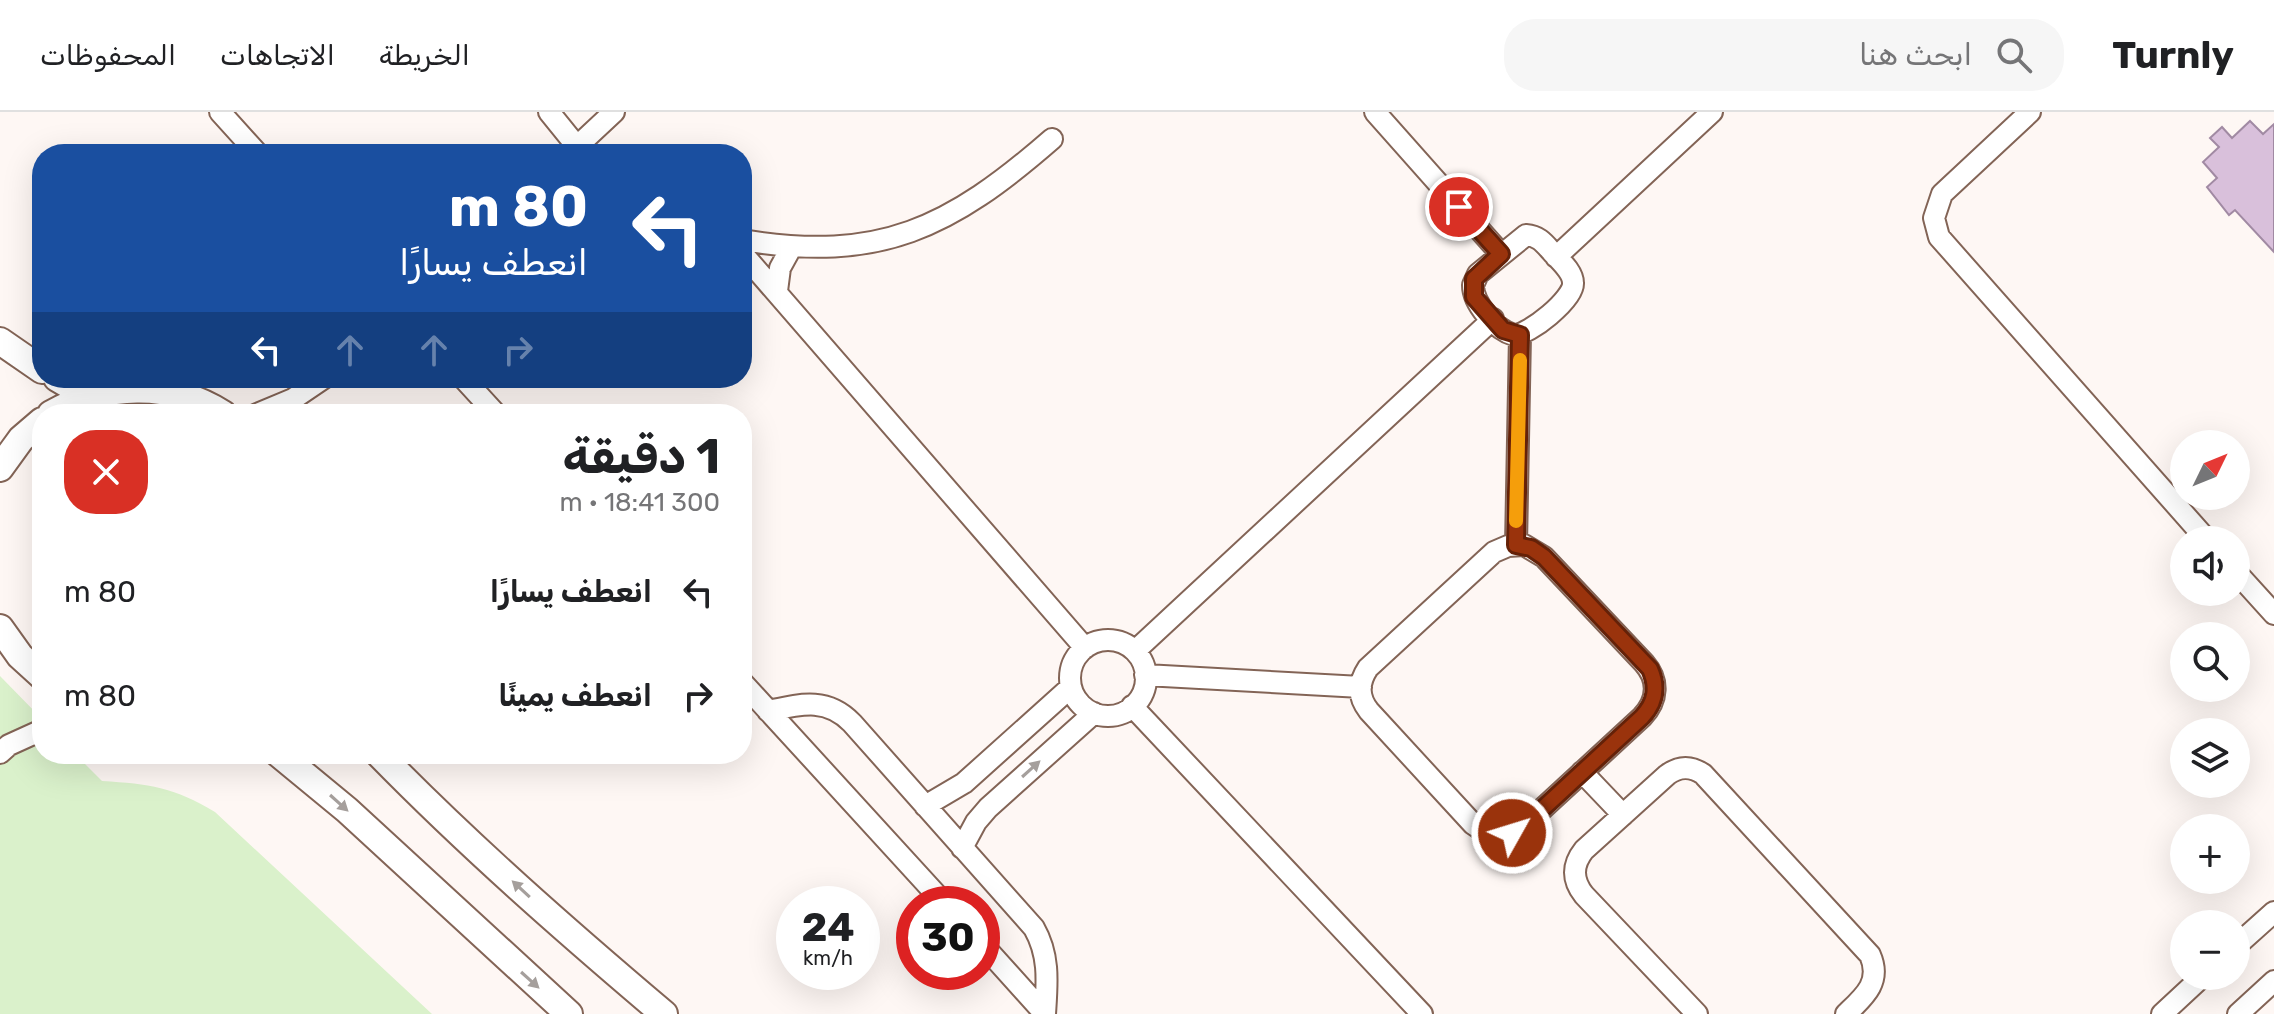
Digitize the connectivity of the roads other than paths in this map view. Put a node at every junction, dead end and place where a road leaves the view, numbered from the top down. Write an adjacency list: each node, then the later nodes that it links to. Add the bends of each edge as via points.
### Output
1 (220, 112): 8 (street)
2 (549, 112): 9 (street)
3 (614, 112): 10 (street)
4 (1375, 112): 13 (street)
5 (1712, 112): 14 (street)
6 (2030, 112): 31 (street, via 1942,194 1934,218 1939,237)
7 (1052, 139): 12 (street, via 985,195 933,223 877,241)
8 (249, 144)
9 (571, 144)
10 (584, 144)
11 (752, 242): 12 (street)
12 (791, 248): 16 (street, via 780,268)
13 (1501, 254): 14 (street, via 1521,237 1532,235); 17 (street, via 1473,285 1474,297)
14 (1556, 257): 18 (street, via 1572,275 1572,291)
15 (752, 264): 16 (street)
16 (777, 291): 36 (street)
17 (1493, 319): 18 (street, via 1508,334); 37 (street)
18 (1520, 335): 32 (street)
19 (0, 341): 20 (main road)
20 (32, 363)
21 (74, 388): 24 (main road)
22 (308, 388): 27 (street)
23 (472, 388): 28 (street)
24 (88, 396): 25 (main road); 26 (main road, via 153,390)
25 (72, 404)
26 (204, 404)
27 (277, 404)
28 (487, 404)
29 (32, 430): 30 (main road)
30 (0, 468)
31 (2195, 526)
32 (1516, 545): 41 (street, via 1488,557 1368,668); 50 (street, via 1544,557 1653,677 1655,694 1648,710)
33 (2250, 587): 34 (street)
34 (2274, 614)
35 (0, 628): 38 (main road)
36 (1085, 648): 37 (street, via 1110,640); 40 (street, via 1071,670)
37 (1135, 651): 39 (street)
38 (32, 667)
39 (1145, 675): 41 (street); 43 (street, via 1143,692)
40 (1071, 687): 45 (street, via 1079,703); 51 (street)
41 (1361, 687): 50 (street, via 1369,711 1487,833 1520,830)
42 (752, 693): 44 (street)
43 (1132, 706): 45 (street, via 1118,714); 65 (street)
44 (768, 711): 53 (street, via 809,703 838,710); 56 (street)
45 (1094, 713): 52 (street, one-way to 45)
46 (32, 735): 47 (street)
47 (0, 753)
48 (291, 764): 62 (main road, one-way to 62)
49 (389, 764): 63 (main road, one-way to 49)
50 (1582, 772): 54 (street)
51 (972, 775): 52 (street, via 989,783); 53 (street)
52 (995, 801): 55 (street)
53 (925, 806): 55 (street)
54 (1623, 815): 66 (street, via 1580,856 1576,883); 67 (street, via 1672,771 1688,768 1703,774 1870,955 1872,986)
55 (962, 848): 64 (street, via 1039,937 1047,964)
56 (928, 886)
57 (2274, 912): 58 (street)
58 (2250, 933)
59 (1000, 964): 64 (street)
60 (2274, 981): 69 (street)
61 (2188, 990): 68 (street)
62 (569, 1014)
63 (664, 1014)
64 (1045, 1014)
65 (1422, 1014)
66 (1697, 1014)
67 (1846, 1014)
68 (2162, 1014)
69 (2238, 1014)

